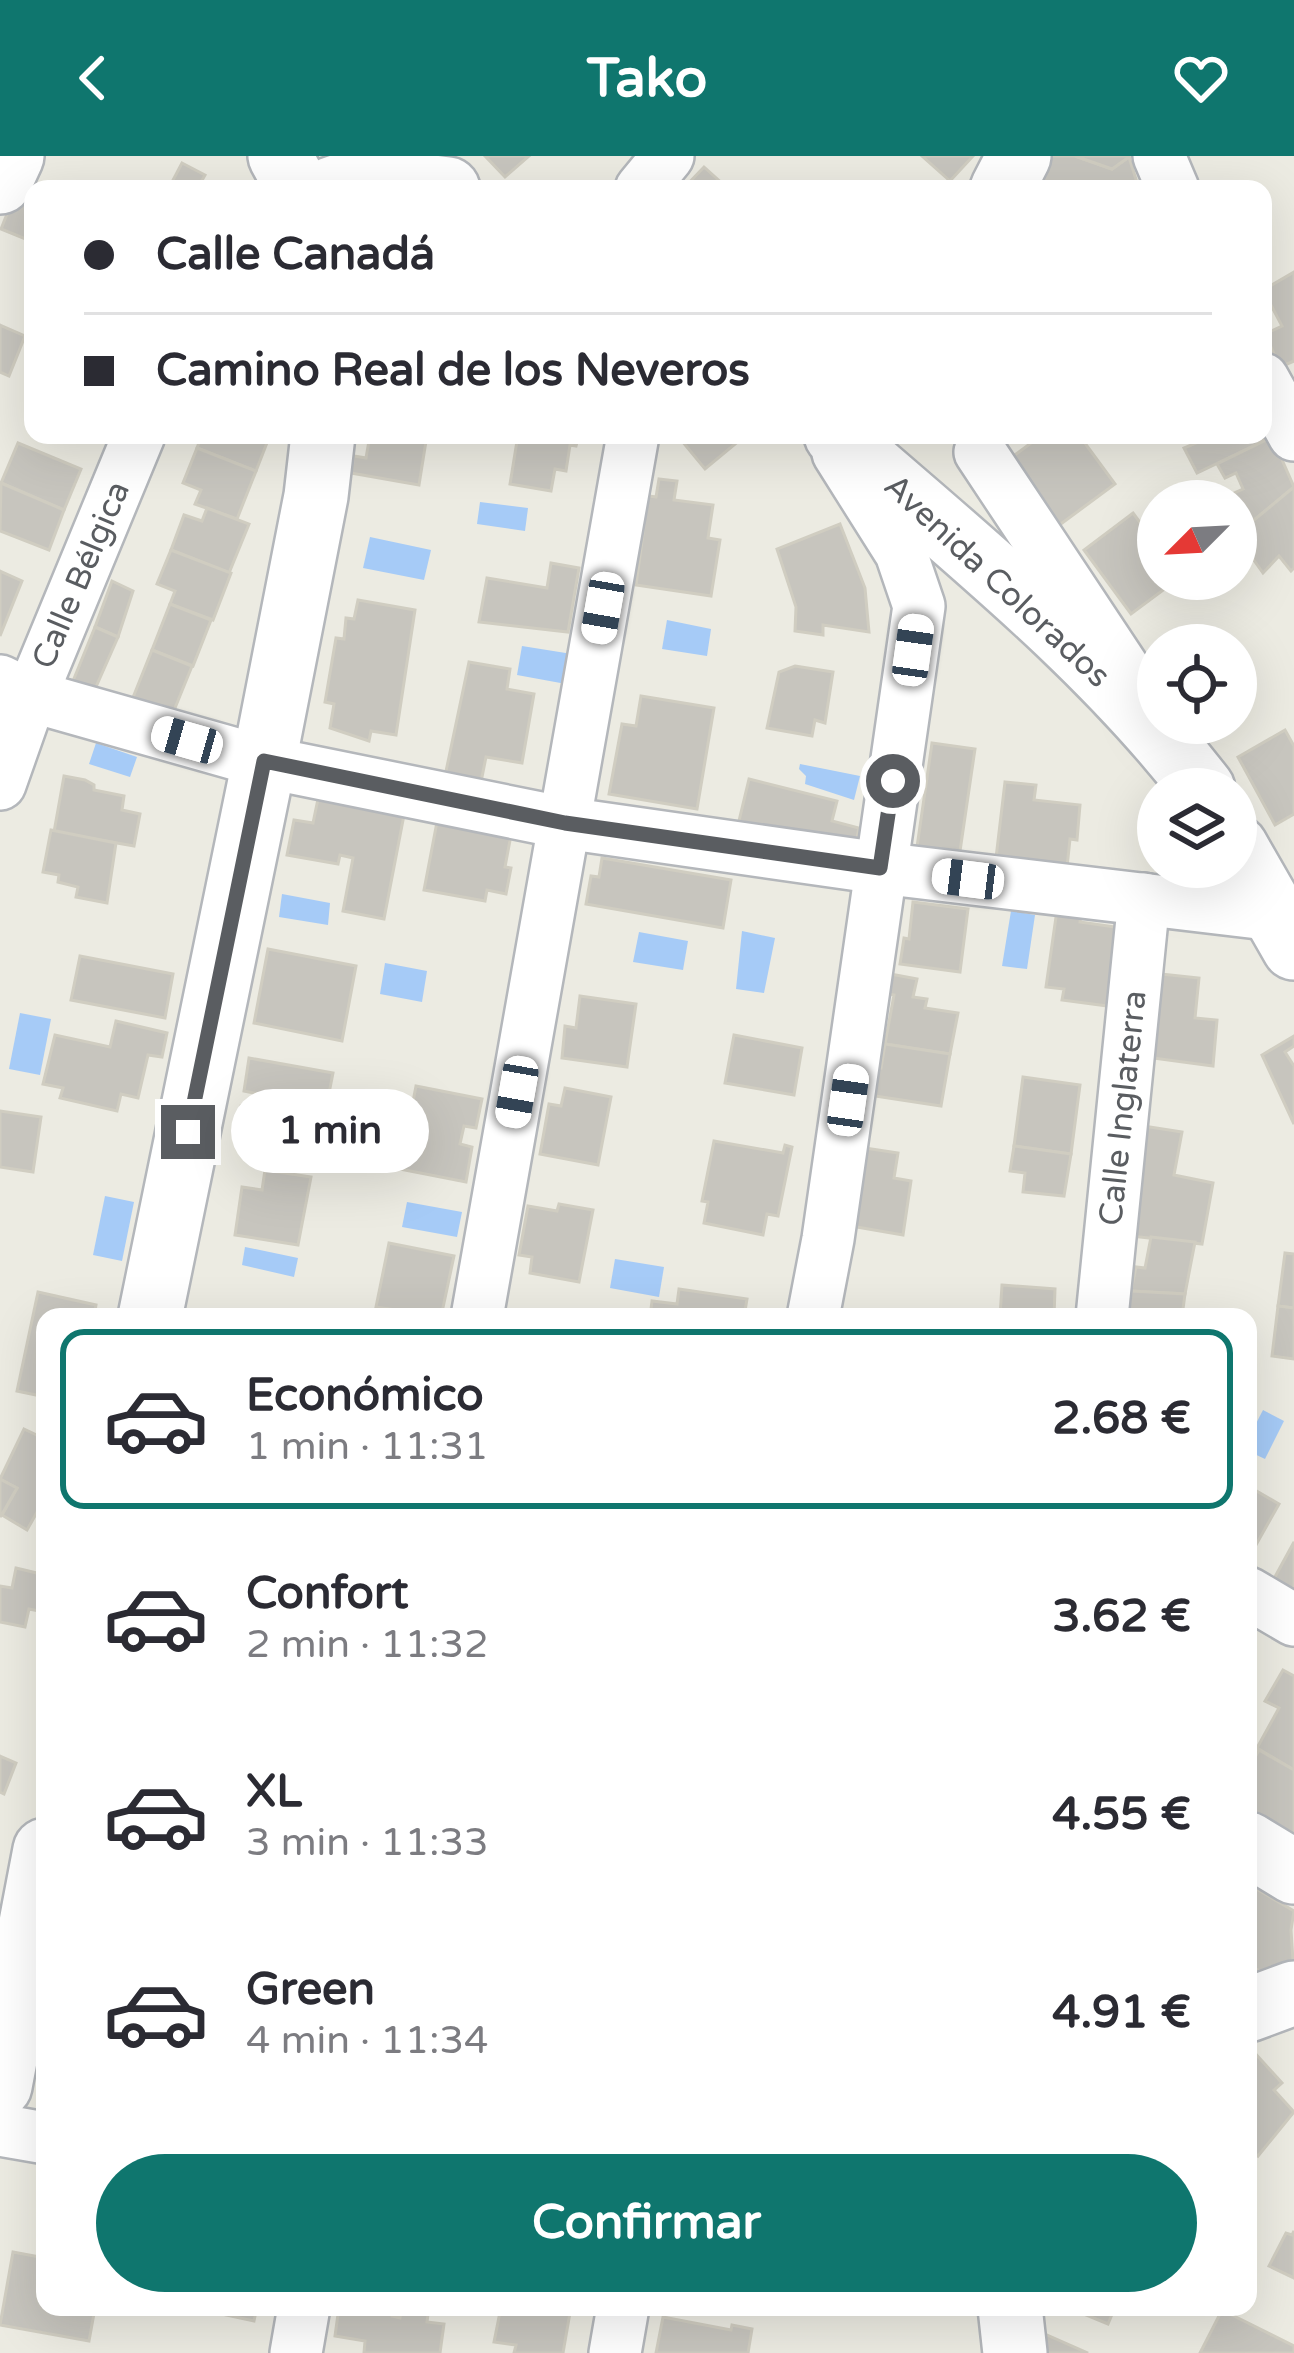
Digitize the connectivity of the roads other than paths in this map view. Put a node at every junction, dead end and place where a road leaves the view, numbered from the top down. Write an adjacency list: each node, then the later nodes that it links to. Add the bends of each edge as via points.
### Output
1 (12, 156): 6 (street)
2 (668, 156): 5 (street)
3 (291, 178): 4 (street)
4 (378, 180)
5 (648, 180)
6 (0, 182)
7 (1272, 395): 8 (street)
8 (1294, 435)
9 (135, 444): 15 (street, Calle Bélgica)
10 (322, 444): 17 (street)
11 (631, 444): 20 (street)
12 (832, 444): 21 (street, via 902,554 919,605)
13 (846, 444): 18 (street, Avenida Colorados, via 1023,599)
14 (980, 452): 16 (street, Avenida Colorados)
15 (16, 688): 17 (street); 19 (street, Calle Bélgica)
16 (1137, 689)
17 (264, 761): 20 (street); 25 (street)
18 (1184, 768)
19 (0, 784)
20 (565, 823): 21 (street); 26 (street)
21 (880, 868): 23 (street); 27 (street)
22 (1257, 884): 24 (street)
23 (1144, 899): 24 (street); 28 (street, Calle Inglaterra)
24 (1284, 931)
25 (152, 1308)
26 (479, 1308)
27 (815, 1308)
28 (1103, 1308)
29 (1257, 1598): 30 (street)
30 (1294, 1620)
31 (1257, 1849): 32 (street)
32 (1294, 1872)
33 (36, 1897): 36 (street)
34 (1294, 1993): 35 (street)
35 (1257, 2007)
36 (0, 2086)
37 (0, 2130): 38 (street)
38 (36, 2136)
39 (302, 2316): 42 (street)
40 (621, 2316): 43 (street)
41 (1011, 2316): 44 (street)
42 (296, 2353)
43 (615, 2353)
44 (1015, 2353)

